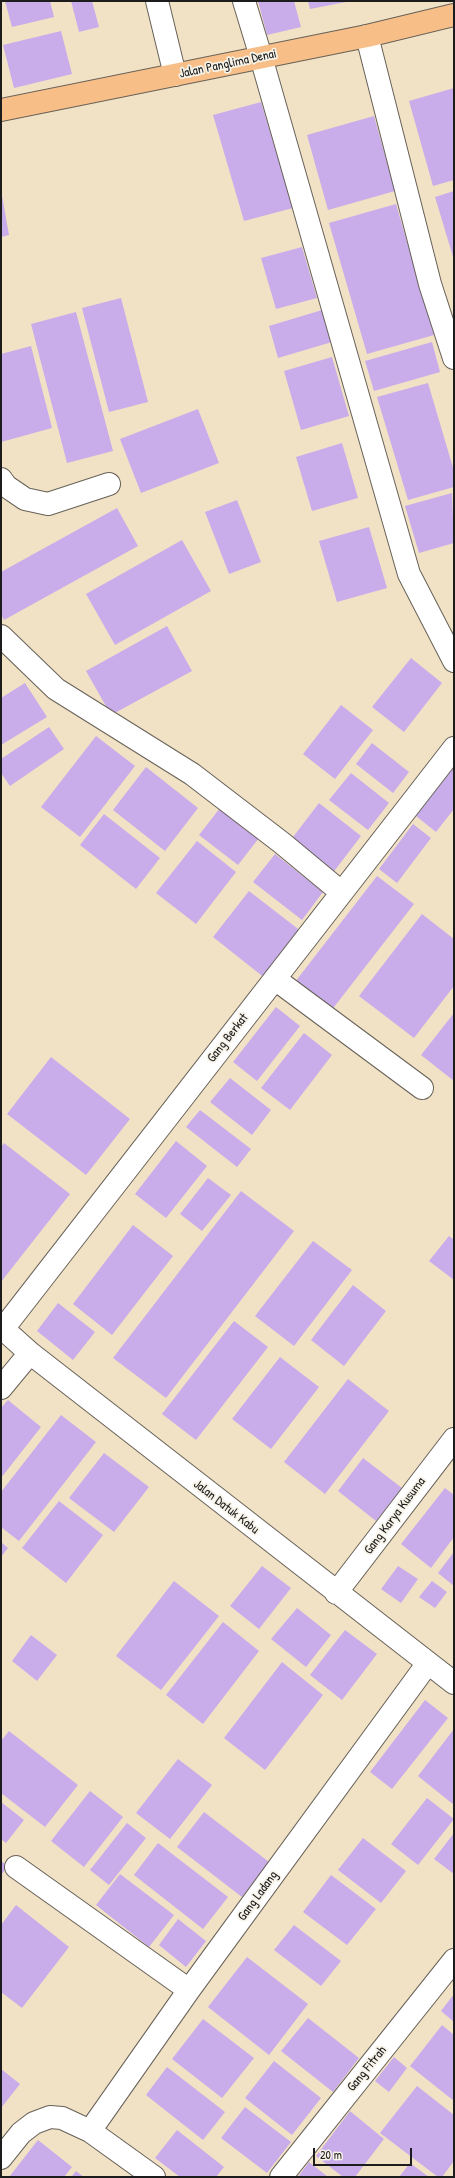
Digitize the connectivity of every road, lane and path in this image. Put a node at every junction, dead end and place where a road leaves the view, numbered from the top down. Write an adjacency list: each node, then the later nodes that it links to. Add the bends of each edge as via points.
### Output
1 (157, 1): 6 (street)
2 (244, 1): 5 (street)
3 (454, 15): 4 (main road, Jalan Panglima Denai)
4 (368, 36): 5 (main road, Jalan Panglima Denai); 8 (street, via 430,284)
5 (262, 57): 6 (main road, Jalan Panglima Denai); 12 (street, via 409,574)
6 (175, 75): 7 (main road, Jalan Panglima Denai)
7 (1, 110)
8 (454, 358)
9 (1, 479): 10 (street, via 6,486 25,499 48,504)
10 (110, 484)
11 (1, 636): 14 (street, via 56,689 192,774 282,842)
12 (454, 661)
13 (454, 748): 14 (street, Gang Berkat)
14 (341, 892): 15 (street, Gang Berkat)
15 (275, 979): 16 (street); 17 (street, Gang Berkat)
16 (422, 1088)
17 (2, 1328): 18 (street, Jalan Datuk Kabu)
18 (30, 1353): 19 (street); 21 (street, Jalan Datuk Kabu)
19 (1, 1388)
20 (454, 1439): 21 (street, Gang Karya Kusuma)
21 (336, 1593): 22 (street, Jalan Datuk Kabu)
22 (428, 1663): 23 (street, Jalan Datuk Kabu); 26 (street, Gang Ladang)
23 (454, 1683)
24 (16, 1867): 26 (street)
25 (454, 1960): 30 (street, Gang Fitrah)
26 (189, 1990): 27 (street, Gang Ladang)
27 (90, 2131): 28 (street, via 62,2118 50,2117 34,2123 21,2133); 29 (street)
28 (1, 2158)
29 (154, 2177)
30 (281, 2177)

